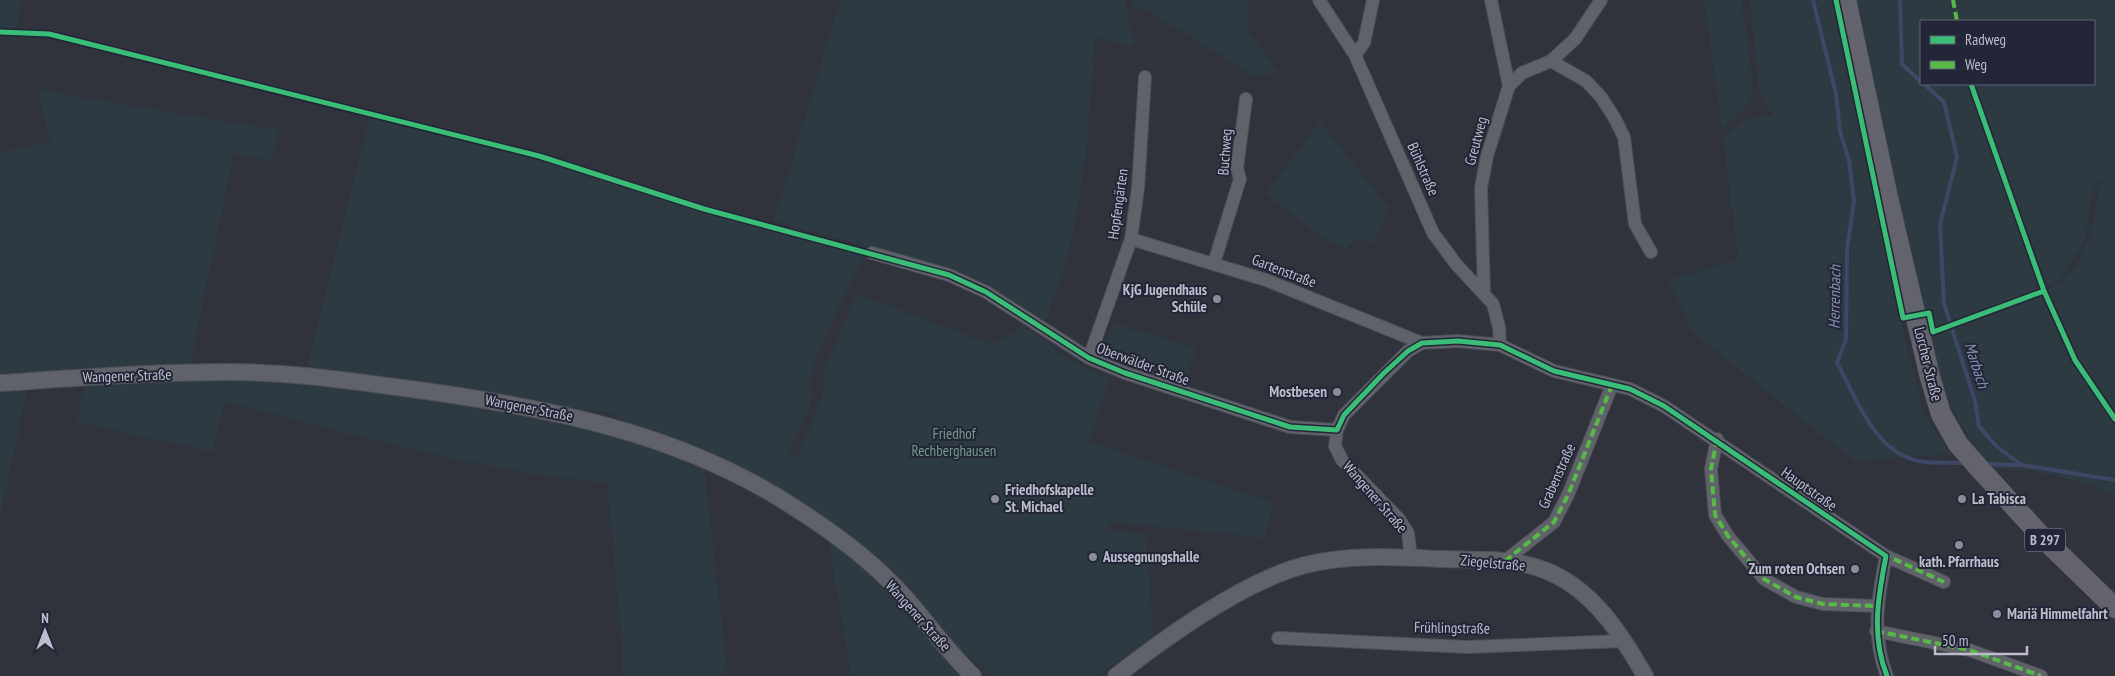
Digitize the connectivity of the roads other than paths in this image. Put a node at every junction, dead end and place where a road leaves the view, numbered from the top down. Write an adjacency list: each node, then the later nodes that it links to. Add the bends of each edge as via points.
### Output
1 (1319, 0): 6 (street, Bühlstraße)
2 (1373, 0): 6 (street, via 1364,44)
3 (1491, 0): 9 (street, Greutweg)
4 (1601, 0): 7 (street, via 1574,39)
5 (1846, 0): 28 (main road, Lorcher Straße / B 297, via 1941,414 1958,444 1979,468 2043,538)
6 (1355, 55): 15 (street, Bühlstraße, via 1433,233 1456,264)
7 (1551, 61): 9 (street, via 1522,73); 12 (street, via 1586,81 1601,96 1614,117 1624,137 1635,224)
8 (1146, 77): 11 (street, Hopfengärten)
9 (1509, 86): 15 (street, Greutweg, via 1487,156 1481,188)
10 (1246, 99): 14 (street, Buchweg, via 1237,168 1240,179)
11 (1131, 239): 14 (street, Gartenstraße); 18 (street, Hopfengärten)
12 (1651, 252)
13 (872, 253): 18 (street, Oberwälder Straße, via 949,275 986,292)
14 (1214, 263): 16 (street, Gartenstraße, via 1266,280)
15 (1484, 293): 17 (street, Bühlstraße, via 1493,304)
16 (1422, 344): 17 (street, via 1458,341); 21 (street, via 1408,351 1384,373 1344,414)
17 (1500, 345): 20 (street, via 1554,371)
18 (1088, 358): 21 (street, Oberwälder Straße, via 1125,374 1290,427)
19 (0, 382): 32 (street, Wangener Straße, via 231,372 309,377 502,401 626,430 756,484 824,528 902,594)
20 (1612, 385): 22 (street, Hauptstraße, via 1664,406); 25 (street, Grabenstraße, via 1554,522)
21 (1337, 430): 24 (street, Wangener Straße, via 1335,446 1342,460 1408,533)
22 (1716, 439): 23 (street, Hauptstraße, via 1803,502); 27 (street, via 1711,469 1715,515 1728,536 1764,578 1796,597 1824,604)
23 (1886, 556): 26 (street, Hauptstraße); 27 (street)
24 (1411, 558): 25 (street, Ziegelstraße); 33 (street, Wangener Straße, via 1333,560 1280,574 1186,625)
25 (1505, 561): 31 (street, Ziegelstraße, via 1545,570 1568,581 1592,600)
26 (1944, 582)
27 (1876, 606): 29 (street)
28 (2115, 608)
29 (1876, 631): 35 (street); 36 (street, via 1970,650)
30 (1278, 638): 31 (street, Frühlingstraße, via 1467,646)
31 (1625, 641): 34 (street, Ziegelstraße)
32 (973, 676)
33 (1116, 676)
34 (1645, 676)
35 (1888, 676)
36 (2041, 676)

